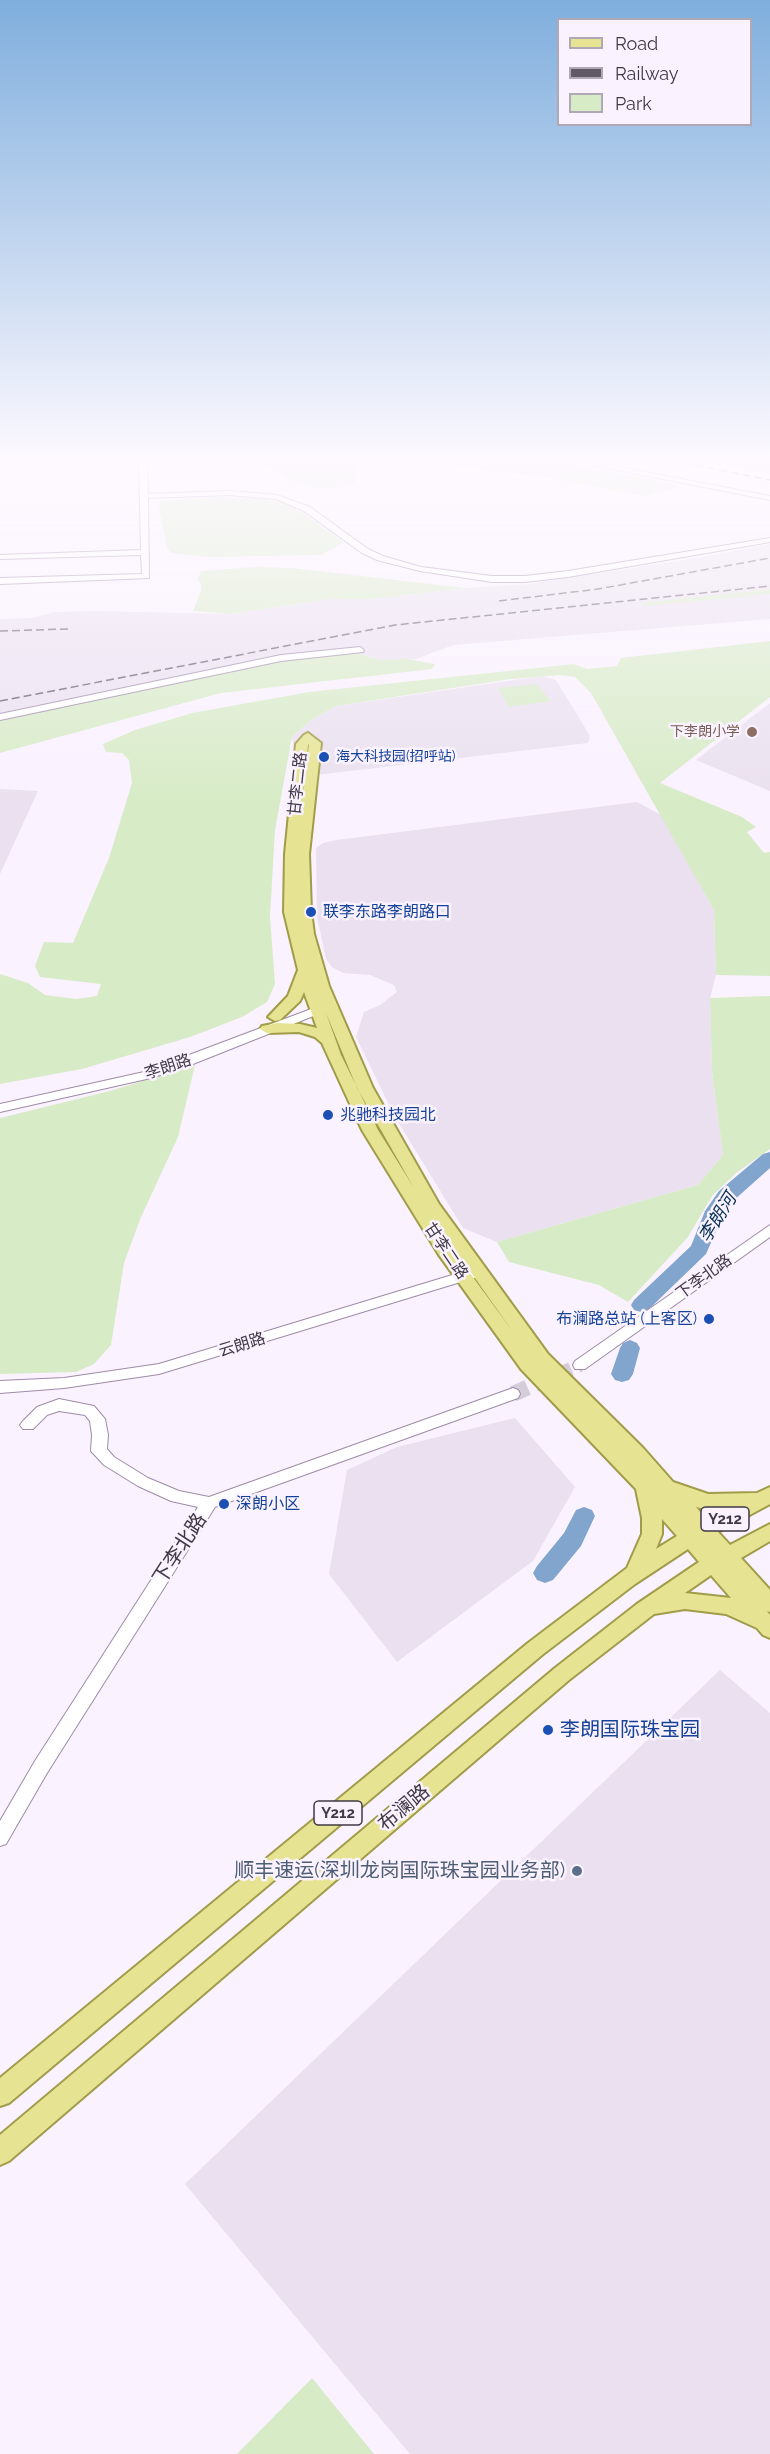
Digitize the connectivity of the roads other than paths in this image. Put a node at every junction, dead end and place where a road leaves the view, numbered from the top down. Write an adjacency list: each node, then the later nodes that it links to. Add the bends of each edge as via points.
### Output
1 (146, 576): 4 (street)
2 (464, 576): 3 (street, via 525,579)
3 (555, 576)
4 (0, 581)
5 (360, 650): 6 (street, via 281,658)
6 (0, 717)
7 (304, 968): 8 (main road, 甘李二路); 8 (main road, 甘李二路, via 291,912 291,863 302,744 308,737 315,743 303,854 304,912); 9 (main road, via 296,998)
8 (323, 1004): 9 (street, 李朗路); 10 (main road, 甘李二路); 14 (main road, 甘李二路, via 385,1127)
9 (271, 1023): 10 (main road, via 310,1030); 11 (street, 李朗路, via 144,1068); 12 (street, 李朗路, via 189,1061 147,1075)
10 (330, 1042): 14 (main road, 甘李二路, via 370,1130 419,1211)
11 (0, 1100)
12 (0, 1108)
13 (770, 1230): 15 (street, 下李北路)
14 (471, 1275): 16 (street, 云朗路, via 159,1369 64,1383); 19 (main road, 甘李二路, via 527,1364)
15 (580, 1365)
16 (0, 1387)
17 (513, 1394): 21 (street, 下李北路)
18 (28, 1425): 21 (street, via 42,1411 59,1405 89,1410 97,1419 99,1451 109,1461 177,1497)
19 (652, 1483): 20 (main road, via 708,1502); 23 (main road, 甘李二路); 25 (main road, via 652,1534 641,1564)
20 (768, 1496): 23 (main road, Y212)
21 (209, 1503): 29 (street, 下李北路)
22 (770, 1532): 24 (main road, 布澜路 / Y212)
23 (698, 1534): 24 (main road, 甘李二路); 25 (main road, Y212)
24 (720, 1560): 26 (main road, 甘李二路); 27 (main road, 布澜路 / Y212); 28 (main road, 甘李二路)
25 (628, 1578): 30 (main road, Y212, via 535,1649)
26 (770, 1604)
27 (644, 1610): 28 (main road, via 663,1603 708,1602 749,1614); 31 (main road, 布澜路 / Y212, via 561,1674)
28 (769, 1628)
29 (0, 1838)
30 (0, 2094)
31 (0, 2152)

